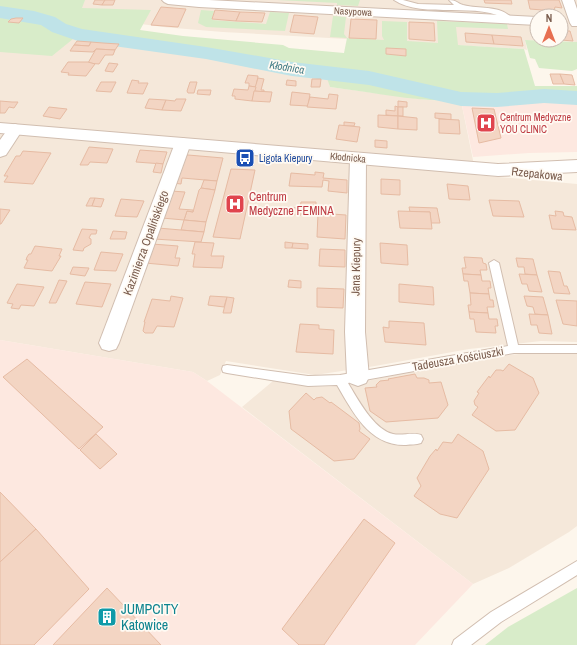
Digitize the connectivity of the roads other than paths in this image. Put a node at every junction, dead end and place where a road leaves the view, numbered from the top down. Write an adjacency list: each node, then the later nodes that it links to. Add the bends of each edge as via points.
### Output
1 (168, 0): 6 (street, Nasypowa)
2 (397, 0): 5 (lane, via 418,6)
3 (452, 0): 5 (lane)
4 (568, 0): 8 (street)
5 (464, 7): 6 (lane, via 503,11)
6 (511, 20): 7 (street, Nasypowa)
7 (529, 21)
8 (577, 23)
9 (8, 128): 10 (street, Kłodnicka); 11 (street)
10 (183, 143): 12 (street, Kłodnicka); 17 (street, Kazimierza Opalińskiego)
11 (0, 152)
12 (358, 158): 14 (street, Kłodnicka); 21 (street, Jana Kiepury, via 355,332)
13 (577, 166): 14 (street, Kłodnicka)
14 (498, 170): 15 (street, Rzepakowa)
15 (577, 178)
16 (494, 263): 18 (lane)
17 (109, 343)
18 (514, 349): 19 (lane, Tadeusza Kościuszki); 21 (lane, Tadeusza Kościuszki)
19 (577, 349)
20 (227, 369): 22 (lane, Tadeusza Kościuszki, via 308,381)
21 (358, 377): 22 (lane, Tadeusza Kościuszki)
22 (340, 380): 23 (lane, via 356,408 375,429 392,439)
23 (417, 439)
24 (577, 568): 25 (lane, via 496,617)
25 (459, 645)

